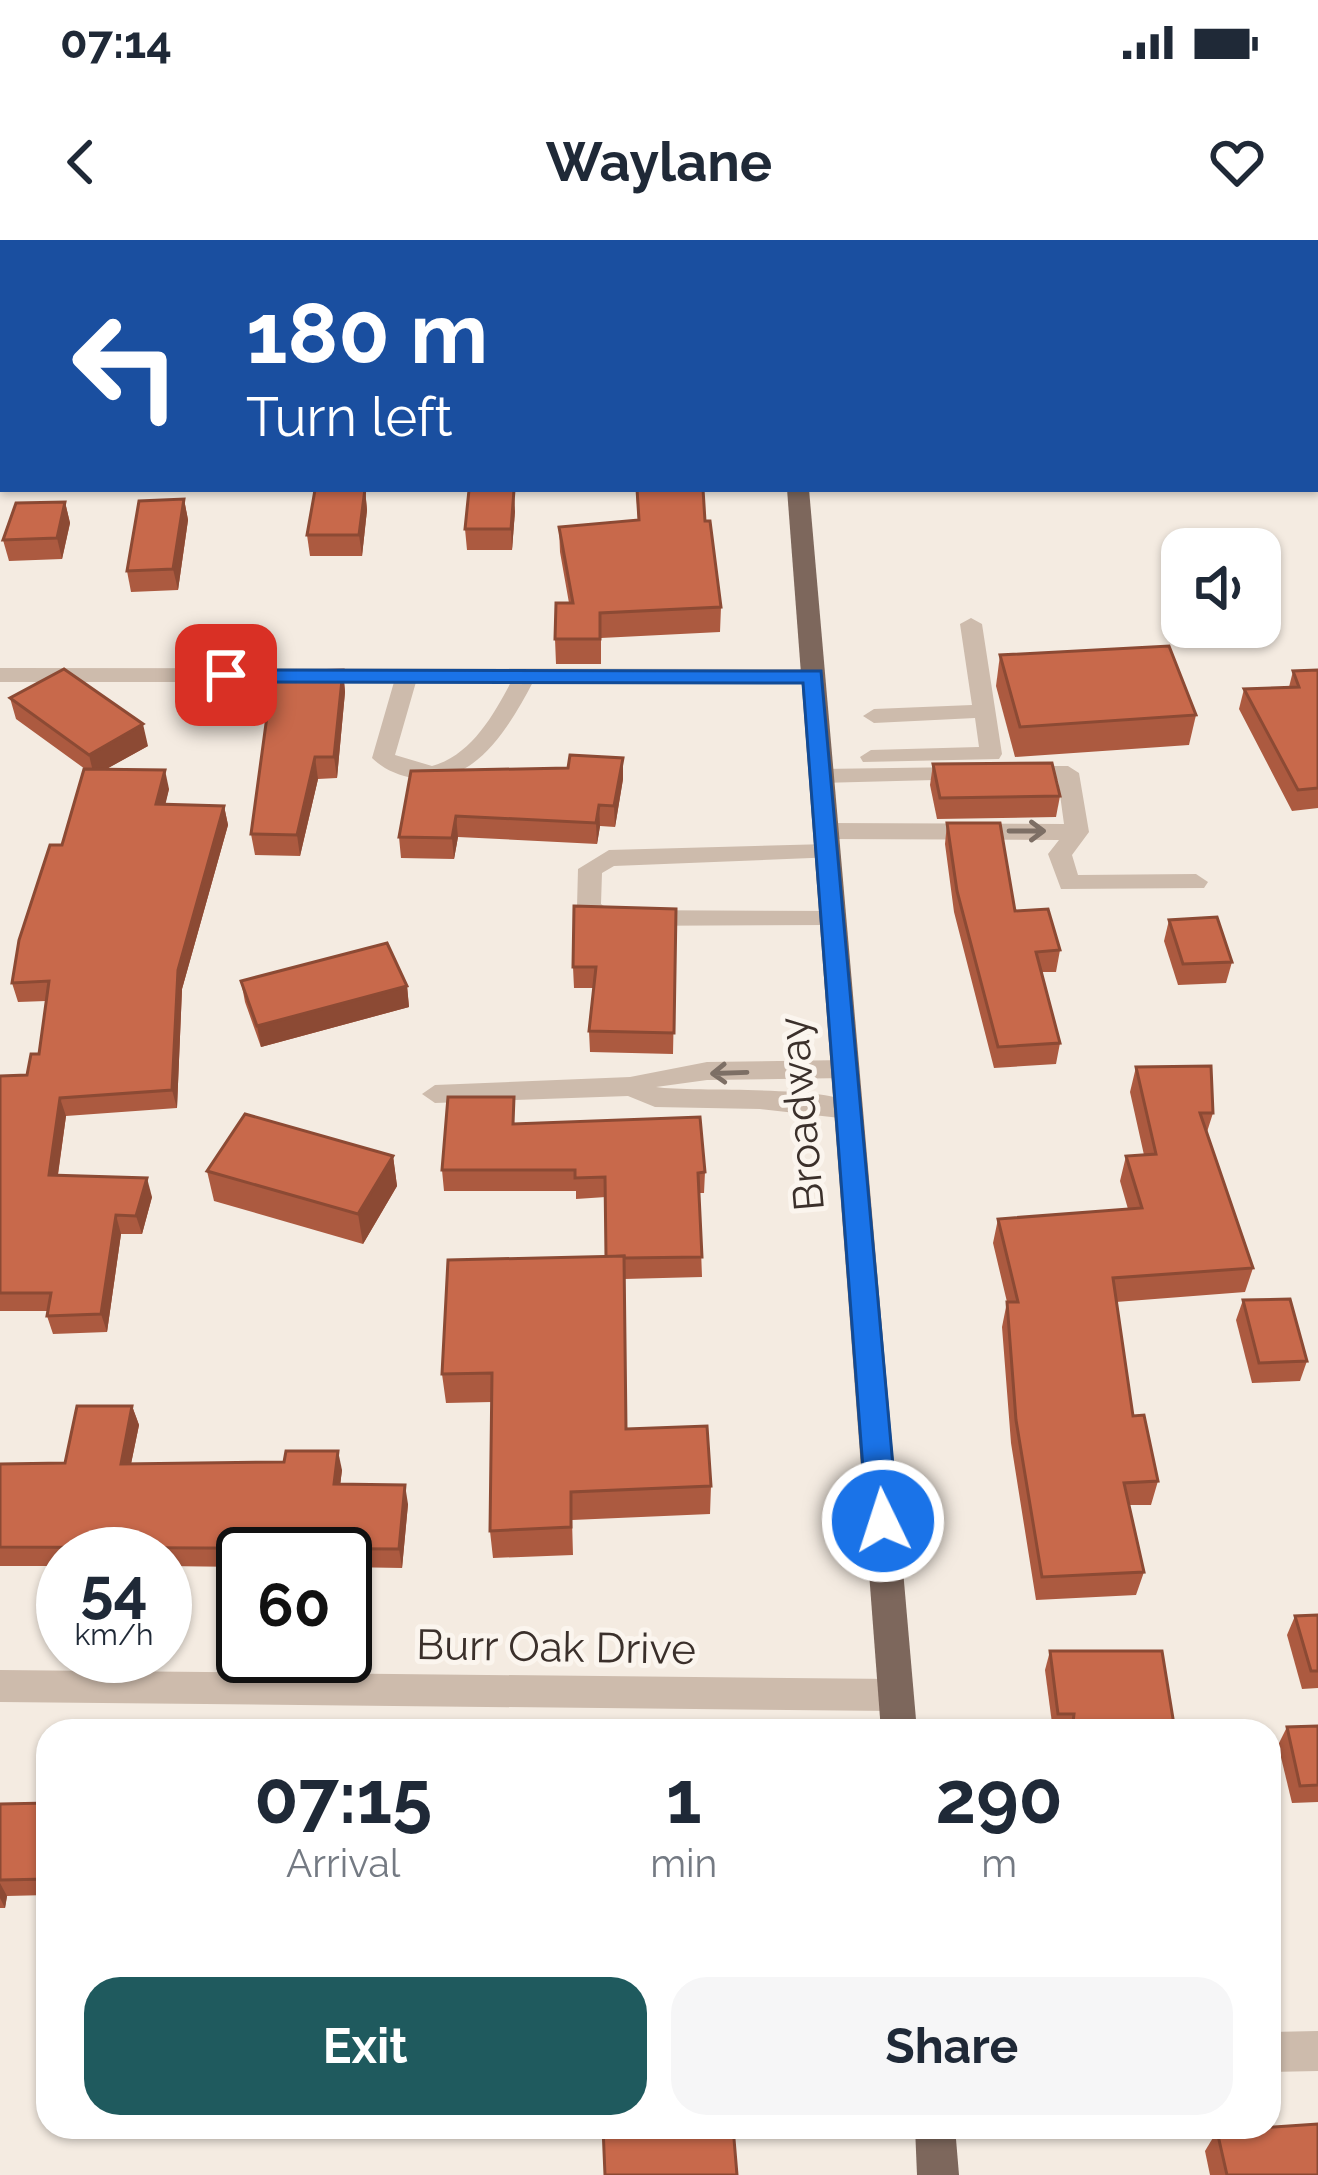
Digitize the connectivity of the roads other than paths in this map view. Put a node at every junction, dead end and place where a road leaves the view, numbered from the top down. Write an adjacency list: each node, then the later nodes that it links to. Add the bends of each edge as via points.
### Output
1 (797, 492): 6 (main road, Broadway)
2 (971, 625): 7 (lane)
3 (0, 675): 4 (lane)
4 (407, 675): 5 (lane); 5 (lane, via 383,758 405,772 440,771 470,758 501,724)
5 (526, 676): 6 (lane)
6 (813, 676): 9 (main road, Broadway)
7 (984, 711): 8 (lane); 9 (lane, via 991,754)
8 (874, 716)
9 (820, 767): 10 (lane, via 1068,773); 11 (main road, Broadway)
10 (1076, 832): 11 (lane, one-way to 10); 12 (lane, via 1060,854 1069,883)
11 (827, 842): 13 (main road, Broadway); 13 (lane, via 609,858 590,868 589,907 604,918)
12 (1196, 882)
13 (833, 917): 14 (main road, Broadway)
14 (845, 1070): 15 (lane, one-way to 15); 17 (main road, Broadway)
15 (632, 1086): 16 (lane); 17 (lane, via 655,1098)
16 (435, 1094)
17 (849, 1109): 19 (main road, Broadway)
18 (0, 1686): 19 (street, Burr Oak Drive)
19 (897, 1713)
20 (1318, 2051): 21 (street)
21 (1281, 2052)
22 (935, 2139): 23 (main road)
23 (938, 2175)

